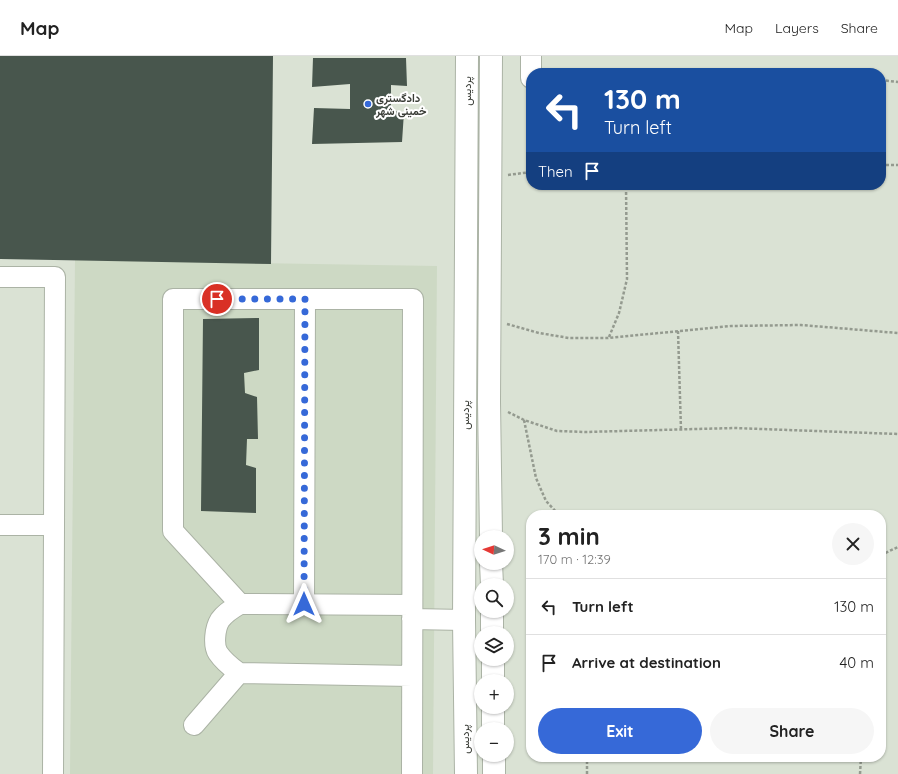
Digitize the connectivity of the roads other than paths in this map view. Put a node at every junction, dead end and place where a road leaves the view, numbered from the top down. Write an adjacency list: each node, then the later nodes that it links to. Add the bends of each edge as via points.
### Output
1 (467, 56): 13 (main road, پردیس)
2 (491, 56): 9 (main road)
3 (531, 56): 4 (street)
4 (531, 68)
5 (0, 277): 8 (street, via 55,277)
6 (305, 299): 10 (street, via 173,299 173,531); 11 (street); 12 (street, via 413,299)
7 (0, 525): 8 (street)
8 (54, 525): 18 (street)
9 (491, 530)
10 (240, 604): 11 (street); 14 (street, via 220,621 215,636 217,652)
11 (304, 604): 12 (street)
12 (412, 612): 13 (street); 15 (street)
13 (464, 620): 20 (main road, پردیس)
14 (239, 673): 15 (street); 16 (street)
15 (412, 676): 19 (street)
16 (194, 725)
17 (494, 762): 21 (main road)
18 (53, 774)
19 (412, 774)
20 (466, 774)
21 (494, 774)

